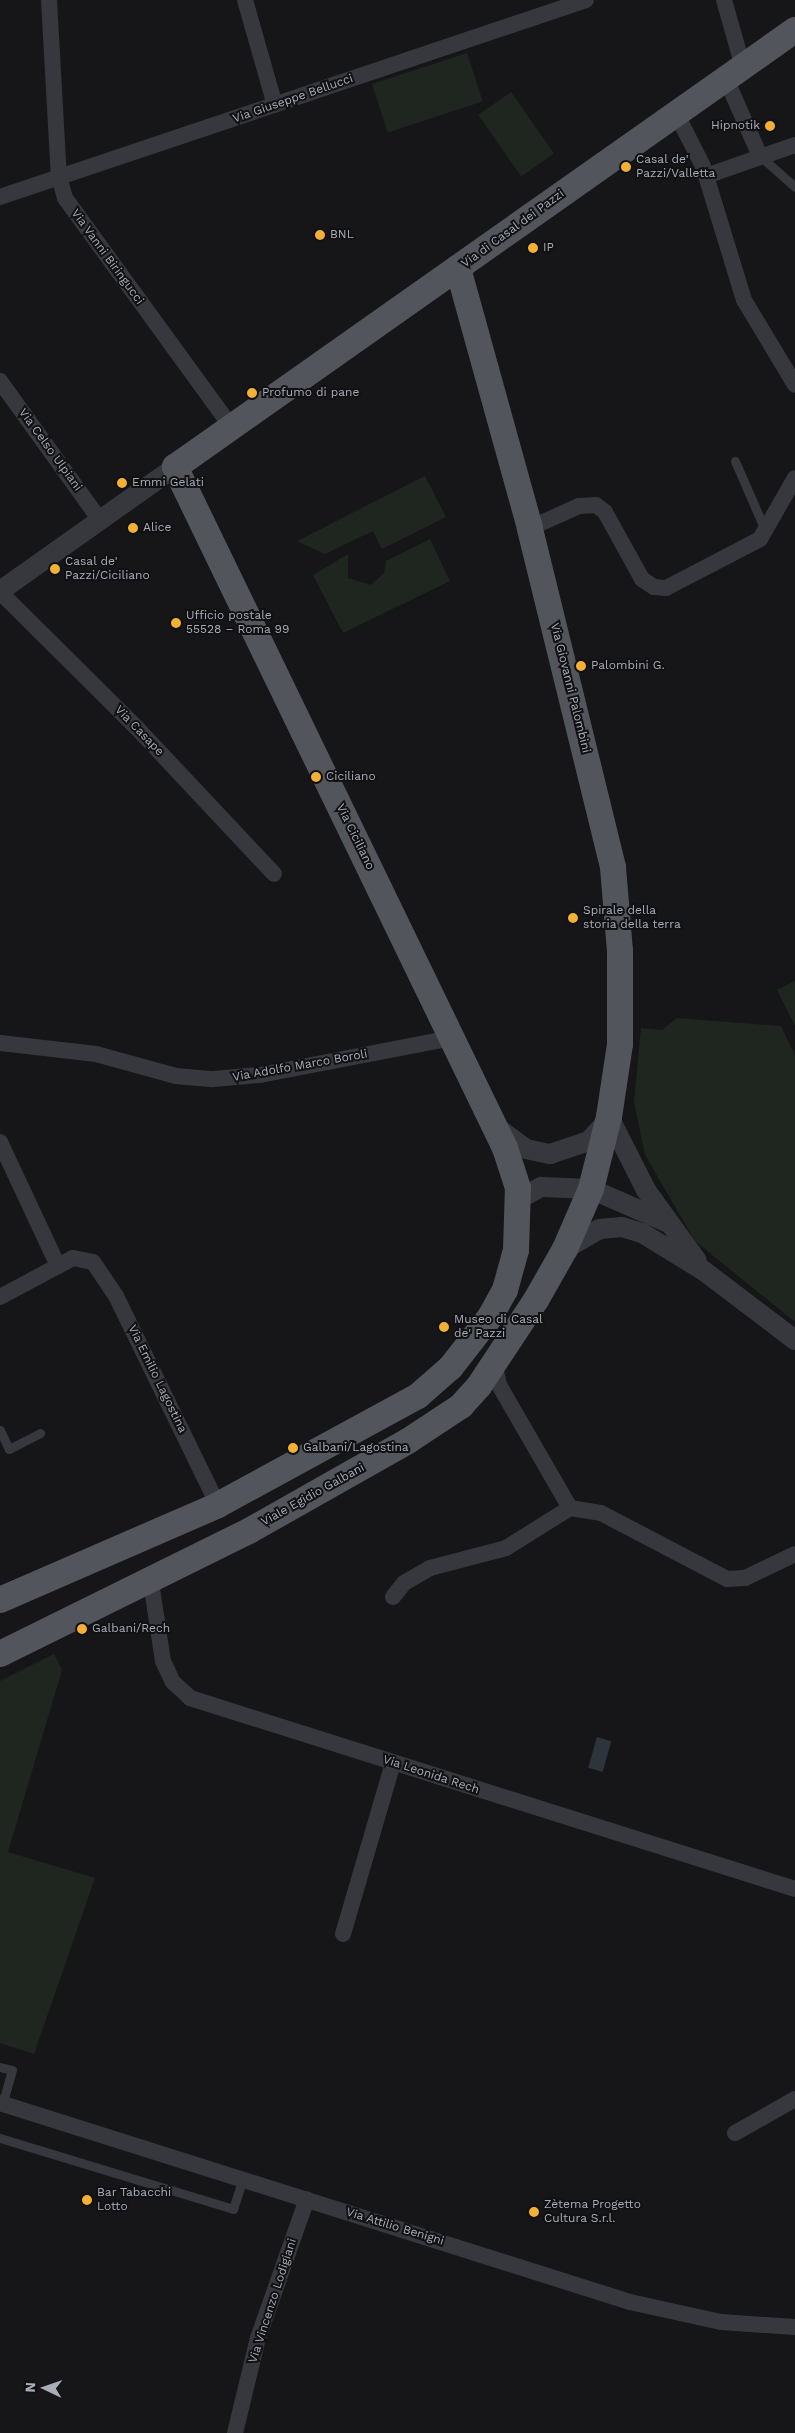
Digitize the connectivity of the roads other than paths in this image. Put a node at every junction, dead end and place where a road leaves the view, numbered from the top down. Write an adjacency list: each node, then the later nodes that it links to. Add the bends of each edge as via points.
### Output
1 (49, 0): 12 (street, Via Vanni Biringucci)
2 (245, 0): 7 (street)
3 (586, 0): 7 (street, Via Giuseppe Bellucci)
4 (724, 0): 6 (street)
5 (795, 30): 6 (main road, Via di Casal dei Pazzi)
6 (735, 73): 8 (main road, Via di Casal dei Pazzi); 10 (street)
7 (275, 105): 12 (street, Via Giuseppe Bellucci)
8 (676, 113): 11 (street); 15 (main road, Via di Casal dei Pazzi)
9 (795, 145): 10 (street)
10 (760, 156): 11 (street); 13 (lane)
11 (706, 176): 17 (street, via 744,300)
12 (59, 177): 14 (street, Via Giuseppe Bellucci); 18 (street, Via Vanni Biringucci, via 75,214)
13 (795, 187)
14 (0, 197)
15 (458, 268): 18 (main road, Via di Casal dei Pazzi); 23 (main road, Via Giovanni Palombini)
16 (0, 381): 22 (street, Via Celso Ulpiani)
17 (795, 385)
18 (232, 428): 20 (main road, Via di Casal dei Pazzi)
19 (735, 461): 24 (lane)
20 (175, 467): 22 (street); 27 (main road, Via Ciciliano)
21 (795, 478): 24 (street)
22 (100, 520): 25 (street)
23 (530, 528): 24 (street, via 579,506 596,506 608,517 642,579 660,588 677,584 744,551); 29 (main road, Via Giovanni Palombini, via 614,877 621,1015)
24 (765, 533)
25 (0, 591): 26 (street, Via Casape, via 138,728)
26 (274, 874)
27 (452, 1038): 28 (street, Via Adolfo Marco Boroli, via 260,1075 213,1079 176,1076 96,1054); 30 (main road, Via Ciciliano)
28 (0, 1043)
29 (609, 1117): 30 (street, via 589,1141 550,1154 526,1149); 33 (main road, Viale Egidio Galbani); 35 (street, via 632,1166)
30 (496, 1127): 34 (main road, via 512,1165)
31 (0, 1142): 37 (street)
32 (557, 1187): 33 (street); 34 (street, via 541,1187); 36 (street, via 571,1199 574,1209)
33 (591, 1189): 35 (street); 36 (main road, Viale Egidio Galbani)
34 (519, 1199): 44 (main road, via 516,1250 501,1298 444,1375 390,1413)
35 (669, 1224): 38 (street)
36 (565, 1249): 38 (street, via 590,1232 622,1227 652,1239); 41 (main road, Viale Egidio Galbani)
37 (58, 1266): 39 (street); 44 (street, Via Emilio Lagostina, via 88,1258 116,1296)
38 (704, 1271): 40 (street)
39 (0, 1296)
40 (795, 1340)
41 (494, 1363): 45 (street, via 499,1385); 47 (main road, Viale Egidio Galbani, via 470,1397 423,1432)
42 (0, 1430): 43 (lane, via 9,1449)
43 (40, 1433)
44 (218, 1505): 49 (main road)
45 (570, 1508): 46 (street, via 601,1513 727,1578 745,1578); 48 (street, via 506,1548 430,1568 404,1583)
46 (795, 1554)
47 (151, 1582): 50 (main road, Viale Egidio Galbani); 51 (street, Via Leonida Rech, via 161,1656 184,1694)
48 (394, 1596)
49 (0, 1600)
50 (0, 1654)
51 (393, 1763): 52 (street, Via Leonida Rech); 53 (street)
52 (795, 1888)
53 (343, 1934)
54 (0, 2067): 56 (lane, via 12,2070)
55 (795, 2099): 57 (street)
56 (1, 2103): 59 (street, Via Attilio Benigni)
57 (735, 2133)
58 (0, 2138): 59 (lane, via 233,2209)
59 (243, 2178): 60 (street, Via Attilio Benigni)
60 (307, 2199): 61 (street, Via Attilio Benigni, via 681,2316); 62 (street, Via Vincenzo Lodigiani, via 258,2338)
61 (795, 2327)
62 (235, 2433)

